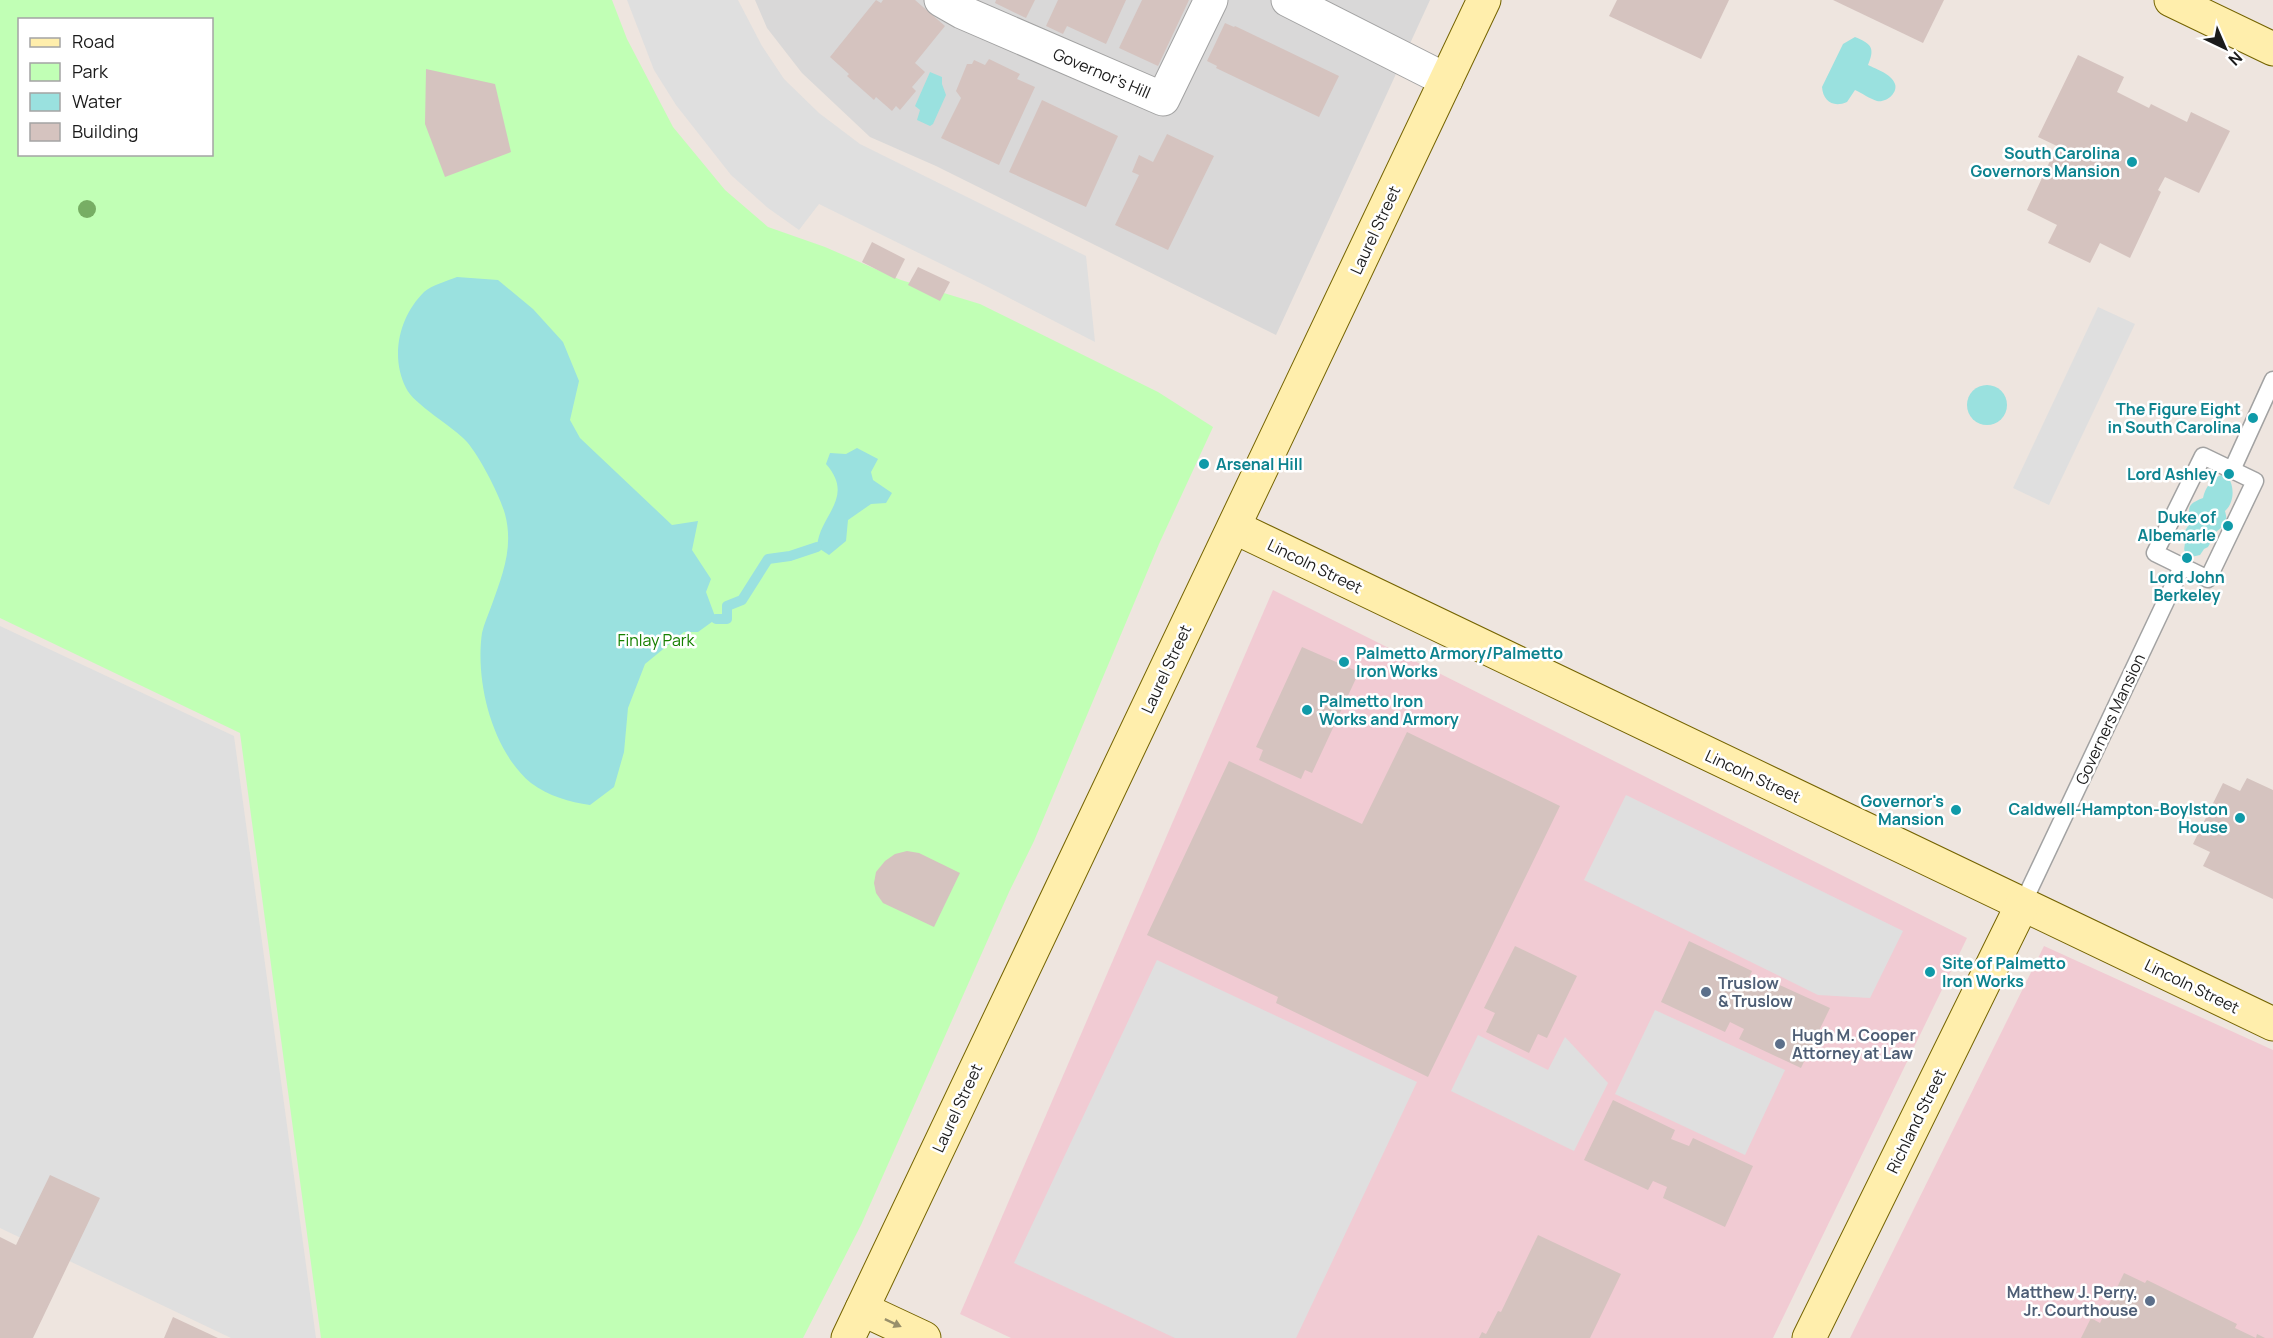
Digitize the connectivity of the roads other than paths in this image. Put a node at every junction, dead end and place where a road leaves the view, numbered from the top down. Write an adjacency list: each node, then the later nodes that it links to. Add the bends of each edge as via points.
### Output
1 (941, 0): 2 (street, Governor's Hill, via 1163,99)
2 (1210, 0)
3 (1288, 0): 7 (street)
4 (1484, 0): 7 (street, Laurel Street)
5 (2171, 0): 6 (street)
6 (2273, 49)
7 (1446, 80): 10 (street, Laurel Street)
8 (2273, 380): 9 (lane)
9 (2232, 470): 11 (lane, via 2255,481 2208,579); 11 (lane, via 2203,456 2155,553)
10 (1234, 527): 12 (street, Lincoln Street); 14 (street, Laurel Street)
11 (2182, 567): 12 (lane, Governers Mansion)
12 (2022, 904): 13 (street, Lincoln Street); 17 (street, Richland Street)
13 (2273, 1024)
14 (862, 1309): 15 (street, Laurel Street); 16 (street, one-way to 16)
15 (848, 1338)
16 (924, 1338)
17 (1809, 1338)

